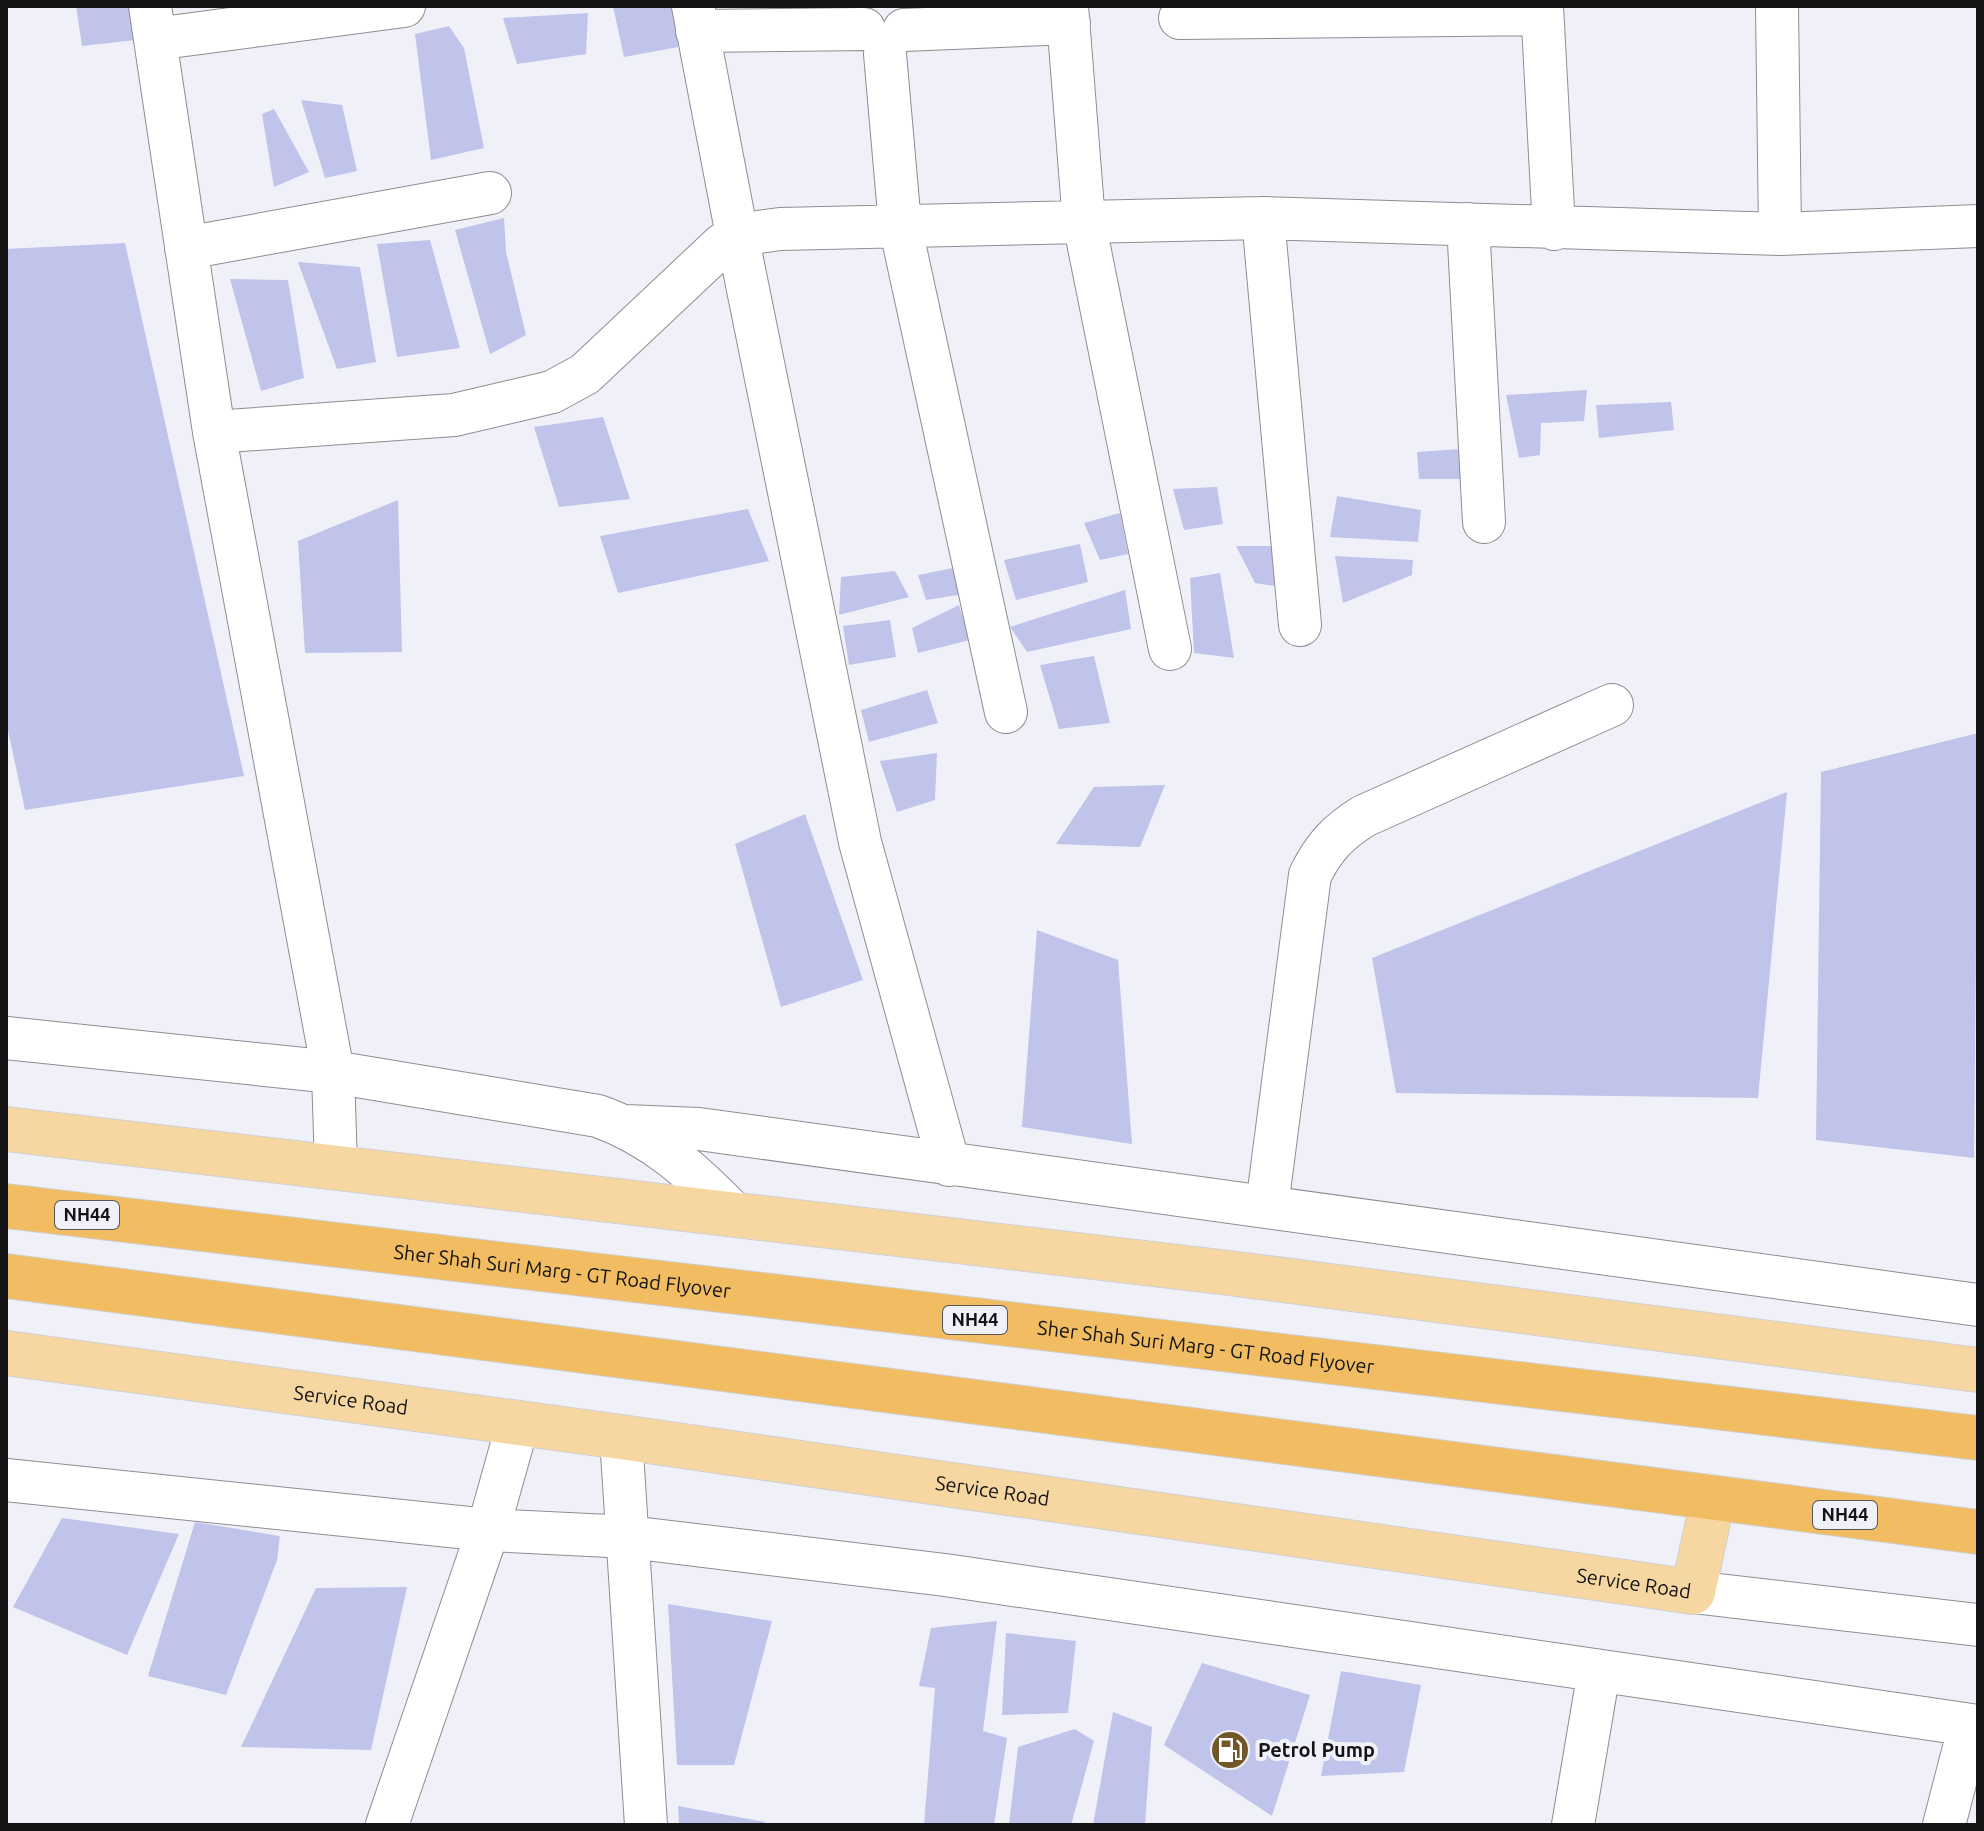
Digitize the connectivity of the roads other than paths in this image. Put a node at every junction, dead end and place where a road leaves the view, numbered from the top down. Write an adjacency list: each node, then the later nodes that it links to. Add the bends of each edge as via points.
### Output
1 (404, 6): 7 (street)
2 (1777, 6): 16 (street)
3 (1542, 10): 5 (street); 15 (street)
4 (1068, 15): 8 (street); 11 (street)
5 (1180, 18)
6 (695, 19): 8 (street); 17 (street)
7 (152, 22): 18 (street)
8 (883, 27): 13 (street)
9 (490, 193): 18 (street)
10 (1263, 218): 11 (street); 12 (street); 21 (street)
11 (1084, 222): 13 (street); 22 (street)
12 (1468, 224): 15 (street); 20 (street)
13 (900, 225): 17 (street); 24 (street)
14 (1978, 226): 16 (street)
15 (1554, 229): 16 (street)
16 (1780, 234)
17 (737, 235): 19 (street, via 585,374 552,392 454,415); 29 (street, via 860,842)
18 (186, 248): 19 (street)
19 (214, 432): 26 (street)
20 (1484, 522)
21 (1300, 625)
22 (1170, 649)
23 (1612, 705): 32 (street, via 1364,816 1322,850 1310,875)
24 (1006, 712)
25 (6, 1038): 26 (street)
26 (333, 1072): 27 (street, via 574,1111); 30 (street)
27 (625, 1126): 29 (street, via 699,1129); 33 (street, via 685,1165)
28 (6, 1129): 30 (main road)
29 (949, 1165): 32 (street)
30 (336, 1167): 33 (main road)
31 (6, 1206): 40 (highway, Sher Shah Suri Marg - GT Road Flyover / NH44)
32 (1267, 1206): 35 (street)
33 (734, 1214): 37 (main road)
34 (6, 1276): 42 (highway, NH44)
35 (1978, 1305)
36 (6, 1353): 38 (main road, Service Road)
37 (1978, 1370)
38 (518, 1423): 39 (main road, Service Road); 43 (street)
39 (621, 1437): 45 (street); 46 (main road, Service Road)
40 (1978, 1438)
41 (6, 1480): 43 (street)
42 (1713, 1498): 44 (highway, NH44); 46 (main road)
43 (488, 1530): 45 (street); 50 (street)
44 (1978, 1532)
45 (629, 1537): 48 (street, via 945,1575); 51 (street)
46 (1693, 1592): 47 (street, Service Road)
47 (1978, 1625)
48 (1599, 1671): 49 (street); 52 (street)
49 (1974, 1726): 53 (street)
50 (387, 1825)
51 (646, 1825)
52 (1573, 1825)
53 (1944, 1825)

